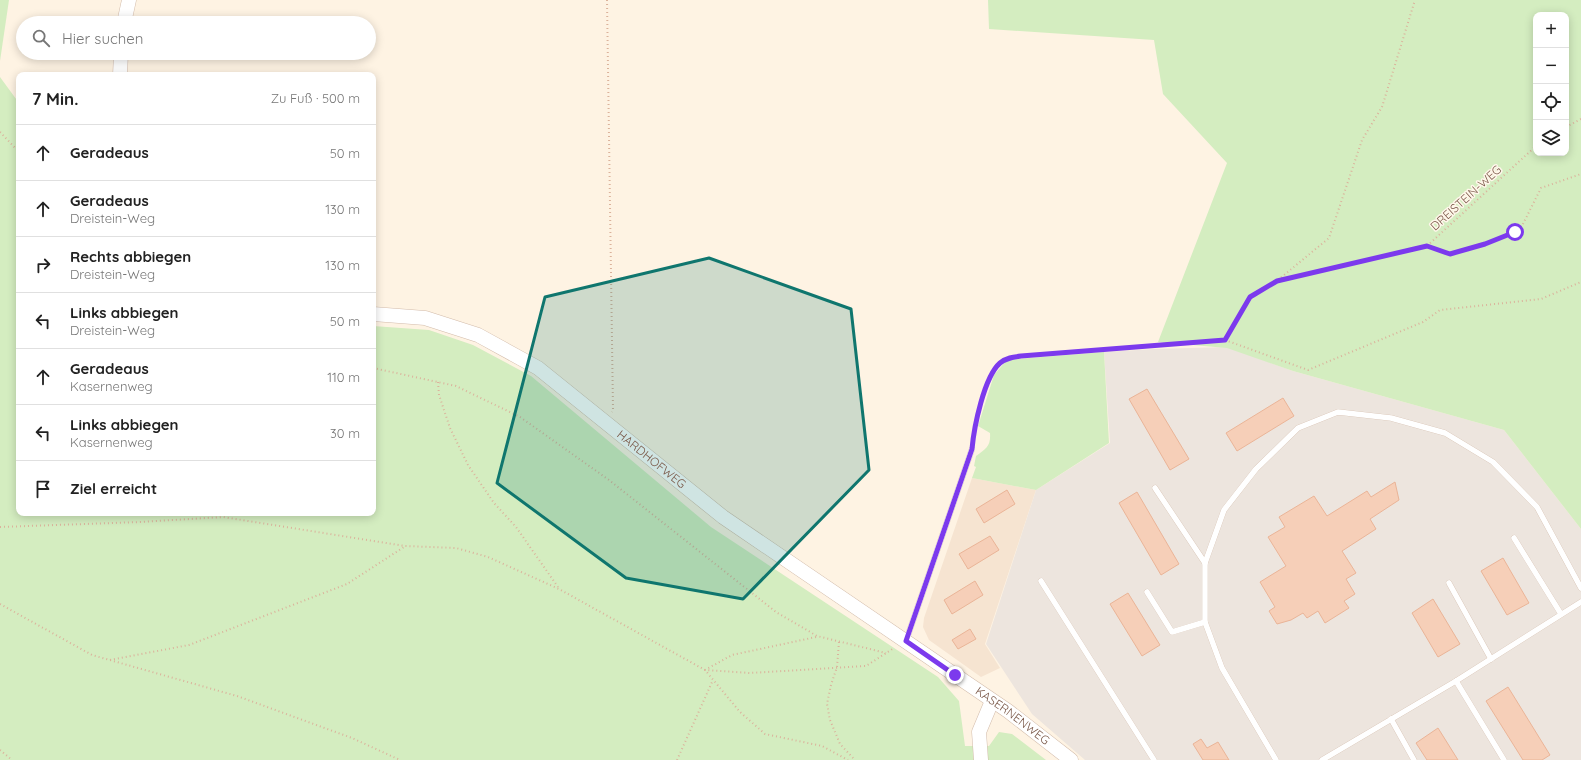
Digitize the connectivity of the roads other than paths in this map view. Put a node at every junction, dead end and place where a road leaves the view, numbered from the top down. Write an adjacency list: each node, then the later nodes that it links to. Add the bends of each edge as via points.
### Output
1 (129, 0): 2 (street)
2 (126, 16)
3 (121, 60): 4 (street)
4 (120, 72)
5 (376, 314): 17 (street, HARDHOFWEG, via 425,318 478,336 538,368 723,517)
6 (972, 449): 17 (lane)
7 (1155, 488): 9 (lane)
8 (1514, 538): 15 (lane)
9 (1205, 564): 12 (lane, via 1224,510 1256,469 1298,428 1338,412 1392,418 1444,433 1494,462 1537,507); 16 (lane)
10 (1042, 581): 24 (lane)
11 (1449, 583): 18 (lane)
12 (1581, 588)
13 (1147, 592): 16 (lane, via 1172,632)
14 (1581, 602): 15 (lane)
15 (1561, 614): 18 (lane)
16 (1205, 622): 25 (lane, via 1222,668)
17 (910, 644): 20 (street, KASERNENWEG)
18 (1491, 659): 19 (lane)
19 (1456, 681): 21 (lane); 28 (lane)
20 (992, 701): 22 (street, via 979,732); 23 (street, KASERNENWEG)
21 (1391, 719): 26 (lane); 27 (lane)
22 (981, 760)
23 (1071, 760)
24 (1154, 760)
25 (1276, 760)
26 (1322, 760)
27 (1414, 760)
28 (1504, 760)

